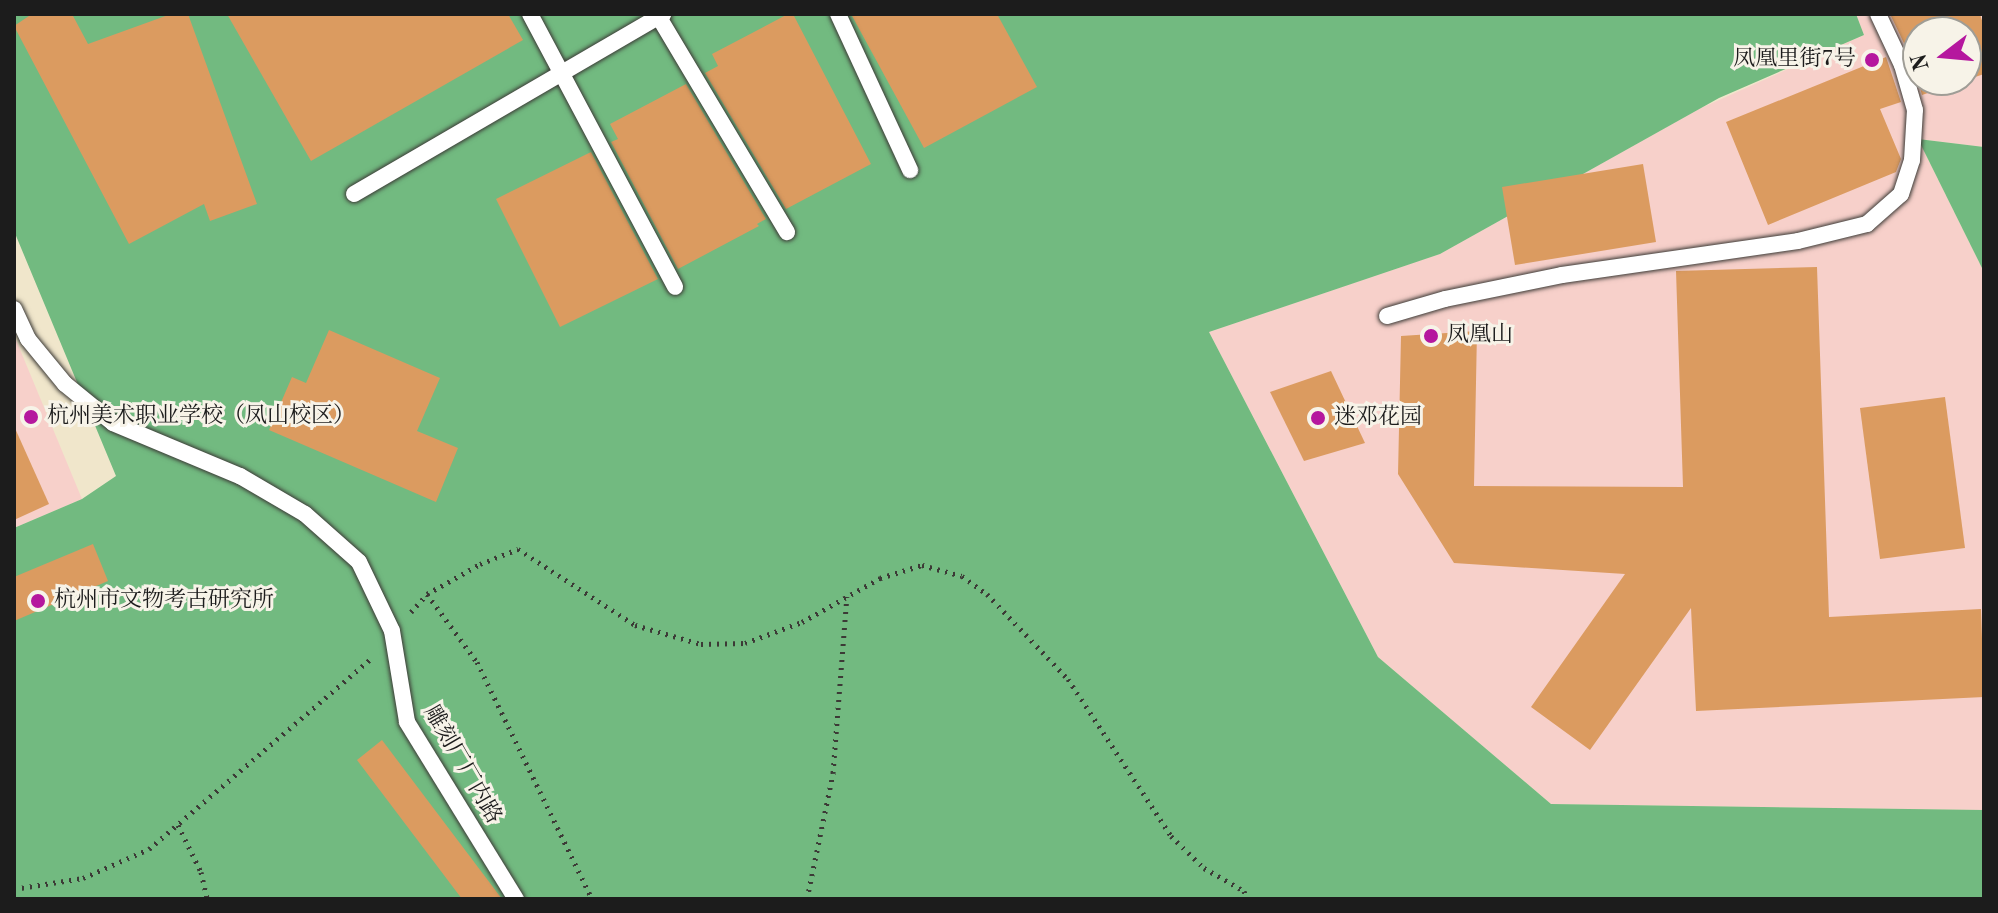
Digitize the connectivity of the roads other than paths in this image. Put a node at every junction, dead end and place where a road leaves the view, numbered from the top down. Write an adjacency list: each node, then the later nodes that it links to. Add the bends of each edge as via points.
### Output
1 (530, 14): 5 (lane)
2 (838, 14): 6 (lane)
3 (1878, 14): 11 (lane, via 1902,65 1915,110 1912,160 1901,194 1867,224 1798,241 1562,275)
4 (659, 15): 5 (lane); 8 (lane)
5 (564, 74): 7 (lane); 9 (lane)
6 (910, 170)
7 (354, 194)
8 (787, 232)
9 (675, 287)
10 (14, 309): 12 (lane, 雕刻厂厂内路, via 28,339 65,384 113,423 240,476 305,514 359,562 392,631 407,722)
11 (1387, 316)
12 (516, 899)

